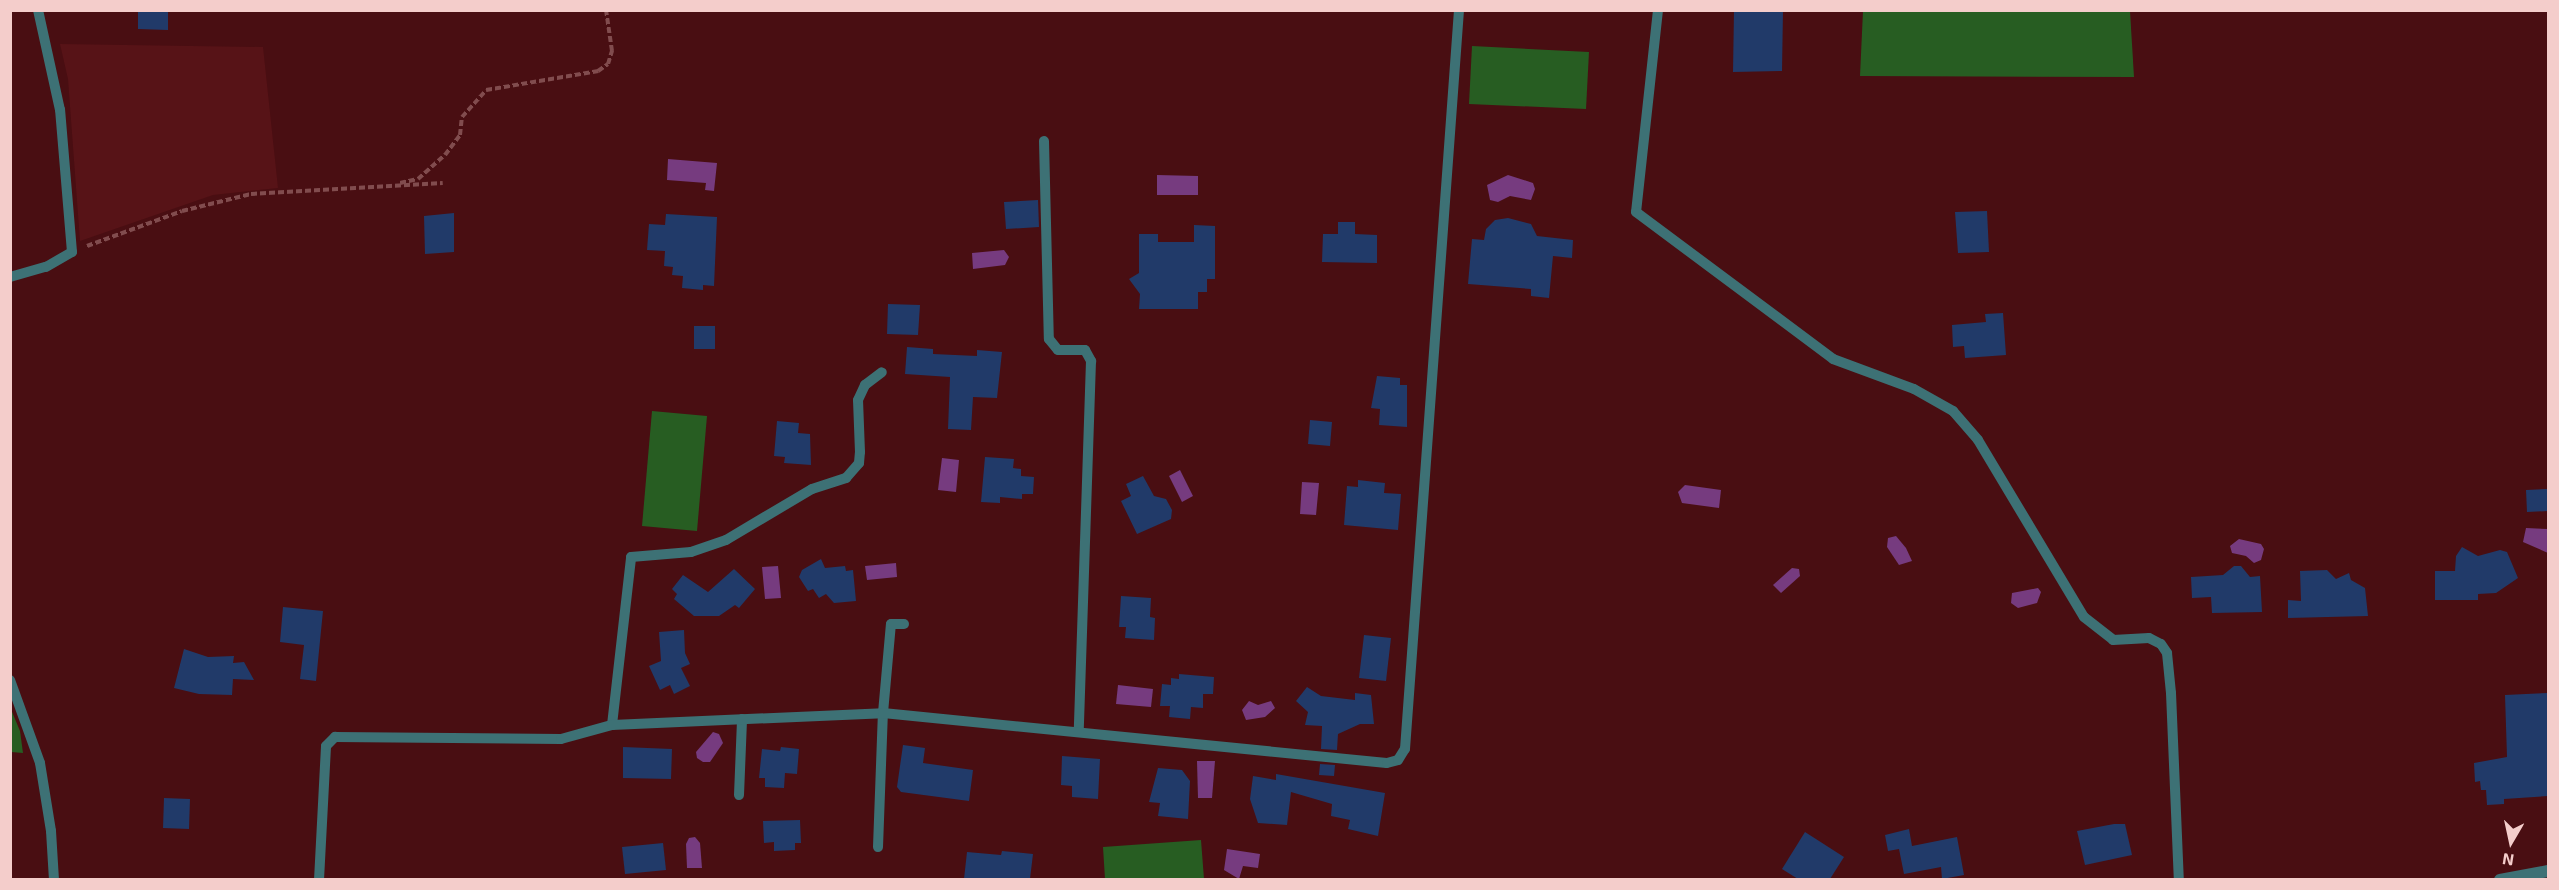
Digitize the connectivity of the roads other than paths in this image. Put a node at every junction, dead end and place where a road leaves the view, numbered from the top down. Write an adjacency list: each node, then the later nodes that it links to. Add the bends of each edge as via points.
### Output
1 (38, 10): 5 (lane, via 60,110 72,252 46,267)
2 (1459, 10): 12 (lane, via 1405,749 1398,760 1387,763)
3 (1658, 10): 18 (lane, via 1636,212 1833,359 1914,389 1953,411 1978,440 2084,617 2113,640 2149,638 2161,644 2167,653 2170,682)
4 (1044, 141): 12 (lane, via 1049,339 1058,350 1085,350 1091,361)
5 (10, 277)
6 (882, 372): 11 (lane, via 865,385 858,400 859,462 846,478 805,493 726,540 691,552 631,557)
7 (904, 624): 9 (lane, via 891,624)
8 (10, 680): 16 (lane, via 40,763)
9 (883, 713): 10 (lane); 12 (lane); 14 (lane)
10 (742, 719): 11 (lane); 13 (lane)
11 (612, 724): 17 (lane, via 561,739 335,737 326,746)
12 (1079, 730)
13 (739, 795)
14 (878, 847)
15 (2548, 871): 19 (street)
16 (54, 879)
17 (319, 879)
18 (2179, 879)
19 (2500, 879)

